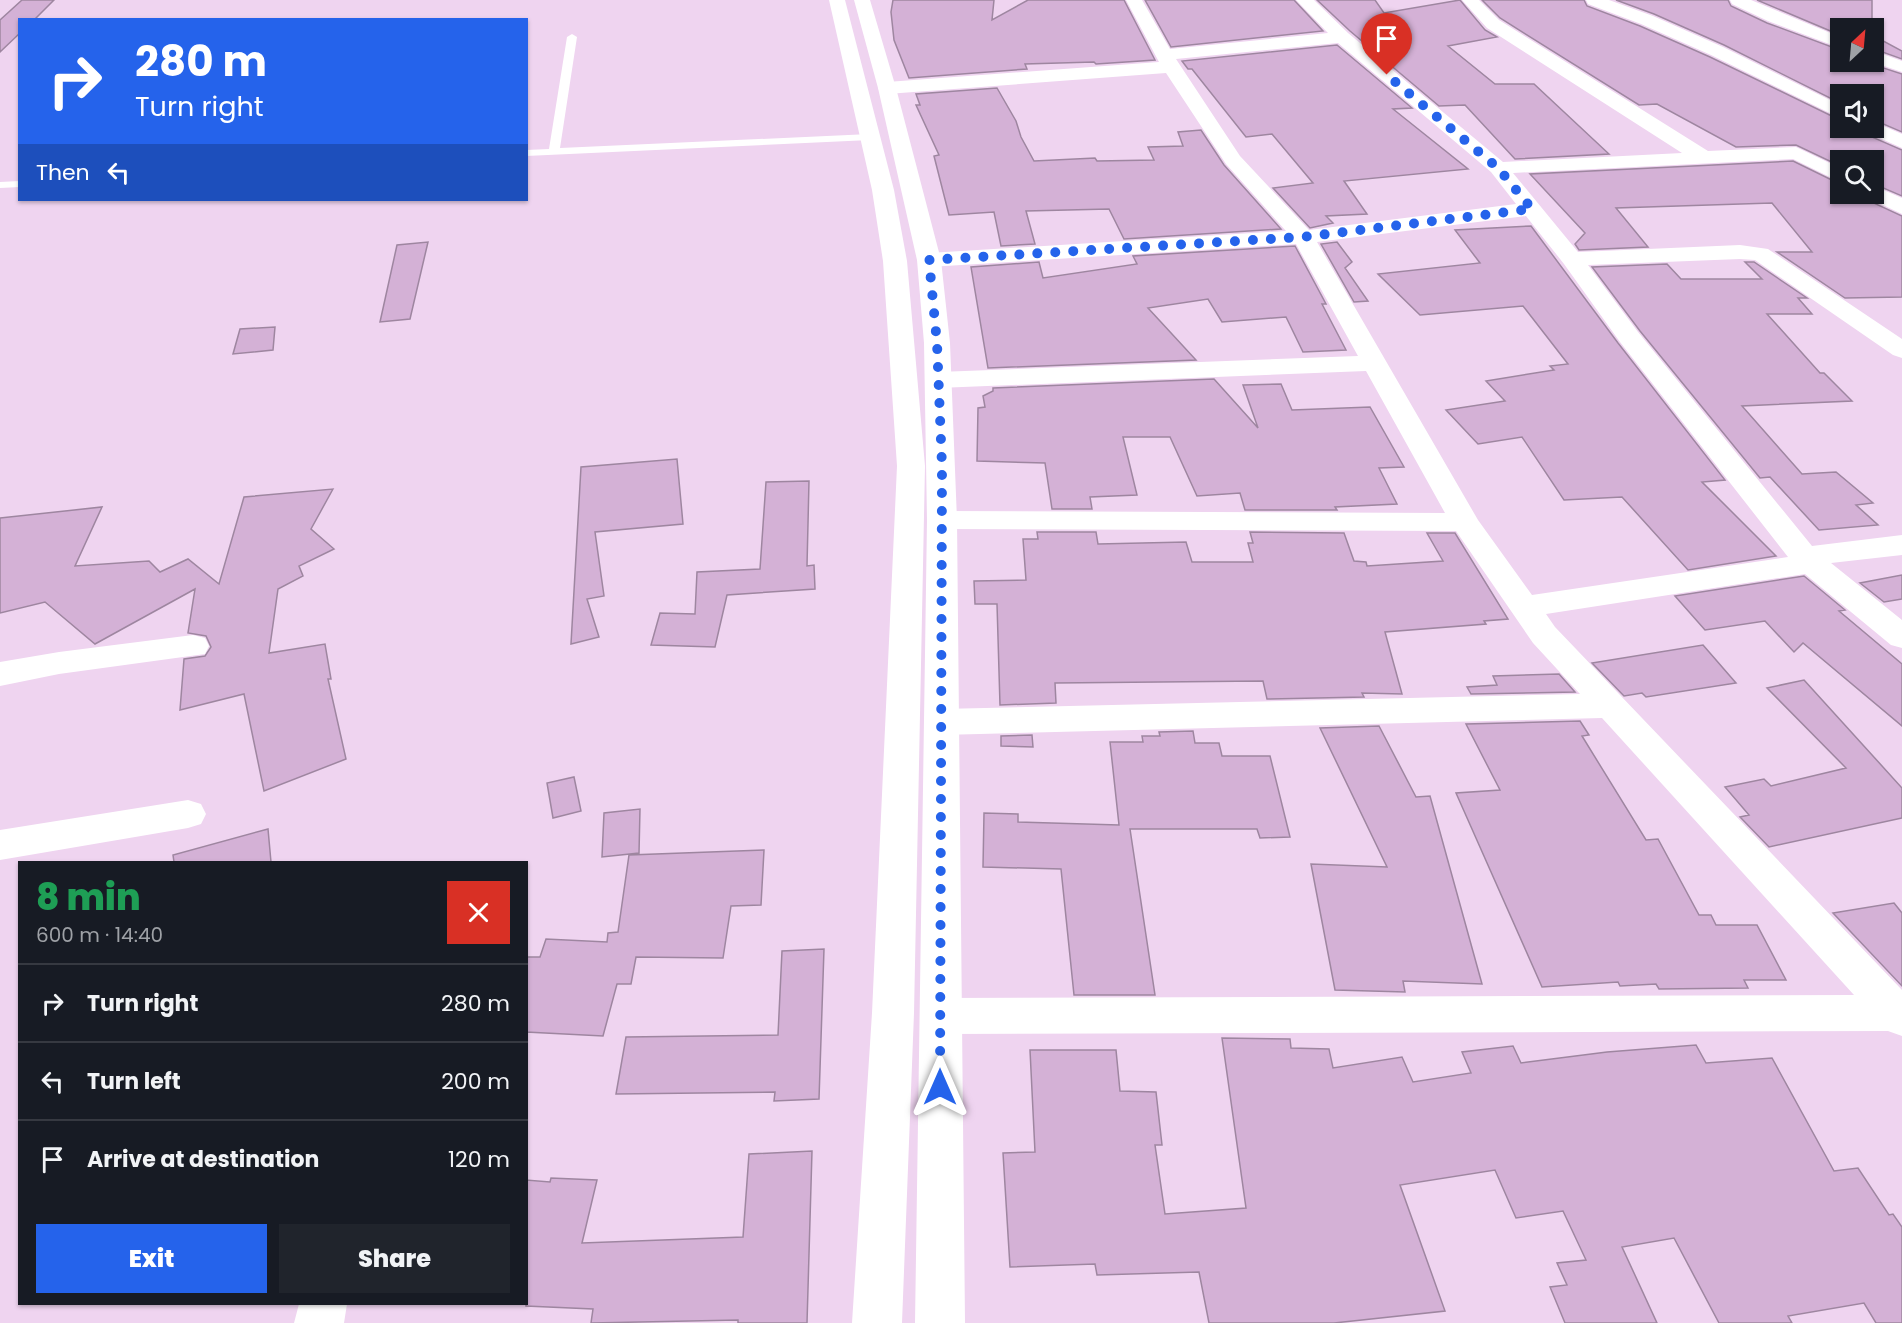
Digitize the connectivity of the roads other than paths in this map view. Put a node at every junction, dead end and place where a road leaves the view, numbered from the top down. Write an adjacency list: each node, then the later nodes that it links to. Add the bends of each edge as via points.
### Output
1 (837, 0): 17 (street)
2 (862, 0): 14 (street)
3 (1134, 0): 12 (street)
4 (1304, 0): 9 (street)
5 (1470, 0): 21 (street, via 1493,24)
6 (1594, 0): 15 (street, via 1717,51)
7 (1738, 0): 10 (street)
8 (572, 37): 19 (lane)
9 (1342, 37): 12 (street); 22 (street)
10 (1830, 39)
11 (1884, 60): 13 (street)
12 (1169, 61): 14 (street); 29 (street, via 1233,160)
13 (1902, 67)
14 (887, 88): 31 (street)
15 (1830, 106)
16 (1884, 133): 18 (street)
17 (870, 137): 19 (lane); 51 (street, via 895,261 911,466 893,1013)
18 (1902, 142)
19 (554, 151): 20 (lane)
20 (528, 153)
21 (1706, 159): 22 (street); 23 (street, via 1796,153)
22 (1498, 168): 28 (street)
23 (1830, 171)
24 (18, 184): 25 (lane)
25 (0, 185)
26 (1884, 197): 27 (street)
27 (1902, 207)
28 (1532, 209): 29 (street); 30 (street)
29 (1303, 237): 31 (street); 33 (street)
30 (1572, 258): 32 (street, via 1760,254); 38 (street, via 1629,337)
31 (929, 260): 34 (street)
32 (1902, 350)
33 (1376, 363): 34 (street); 36 (street)
34 (938, 380): 35 (street)
35 (942, 519): 36 (street); 44 (street)
36 (1465, 522): 39 (street)
37 (1902, 546): 38 (street)
38 (1807, 560): 39 (street); 40 (street)
39 (1524, 607): 43 (street, via 1544,635)
40 (1902, 637)
41 (193, 646): 42 (street)
42 (0, 674)
43 (1611, 706): 44 (street); 48 (street)
44 (941, 722): 47 (street)
45 (188, 814): 46 (street)
46 (0, 845)
47 (941, 1016): 48 (street); 52 (street)
48 (1900, 1016)
49 (323, 1305): 50 (street)
50 (319, 1323)
51 (877, 1323)
52 (940, 1323)

